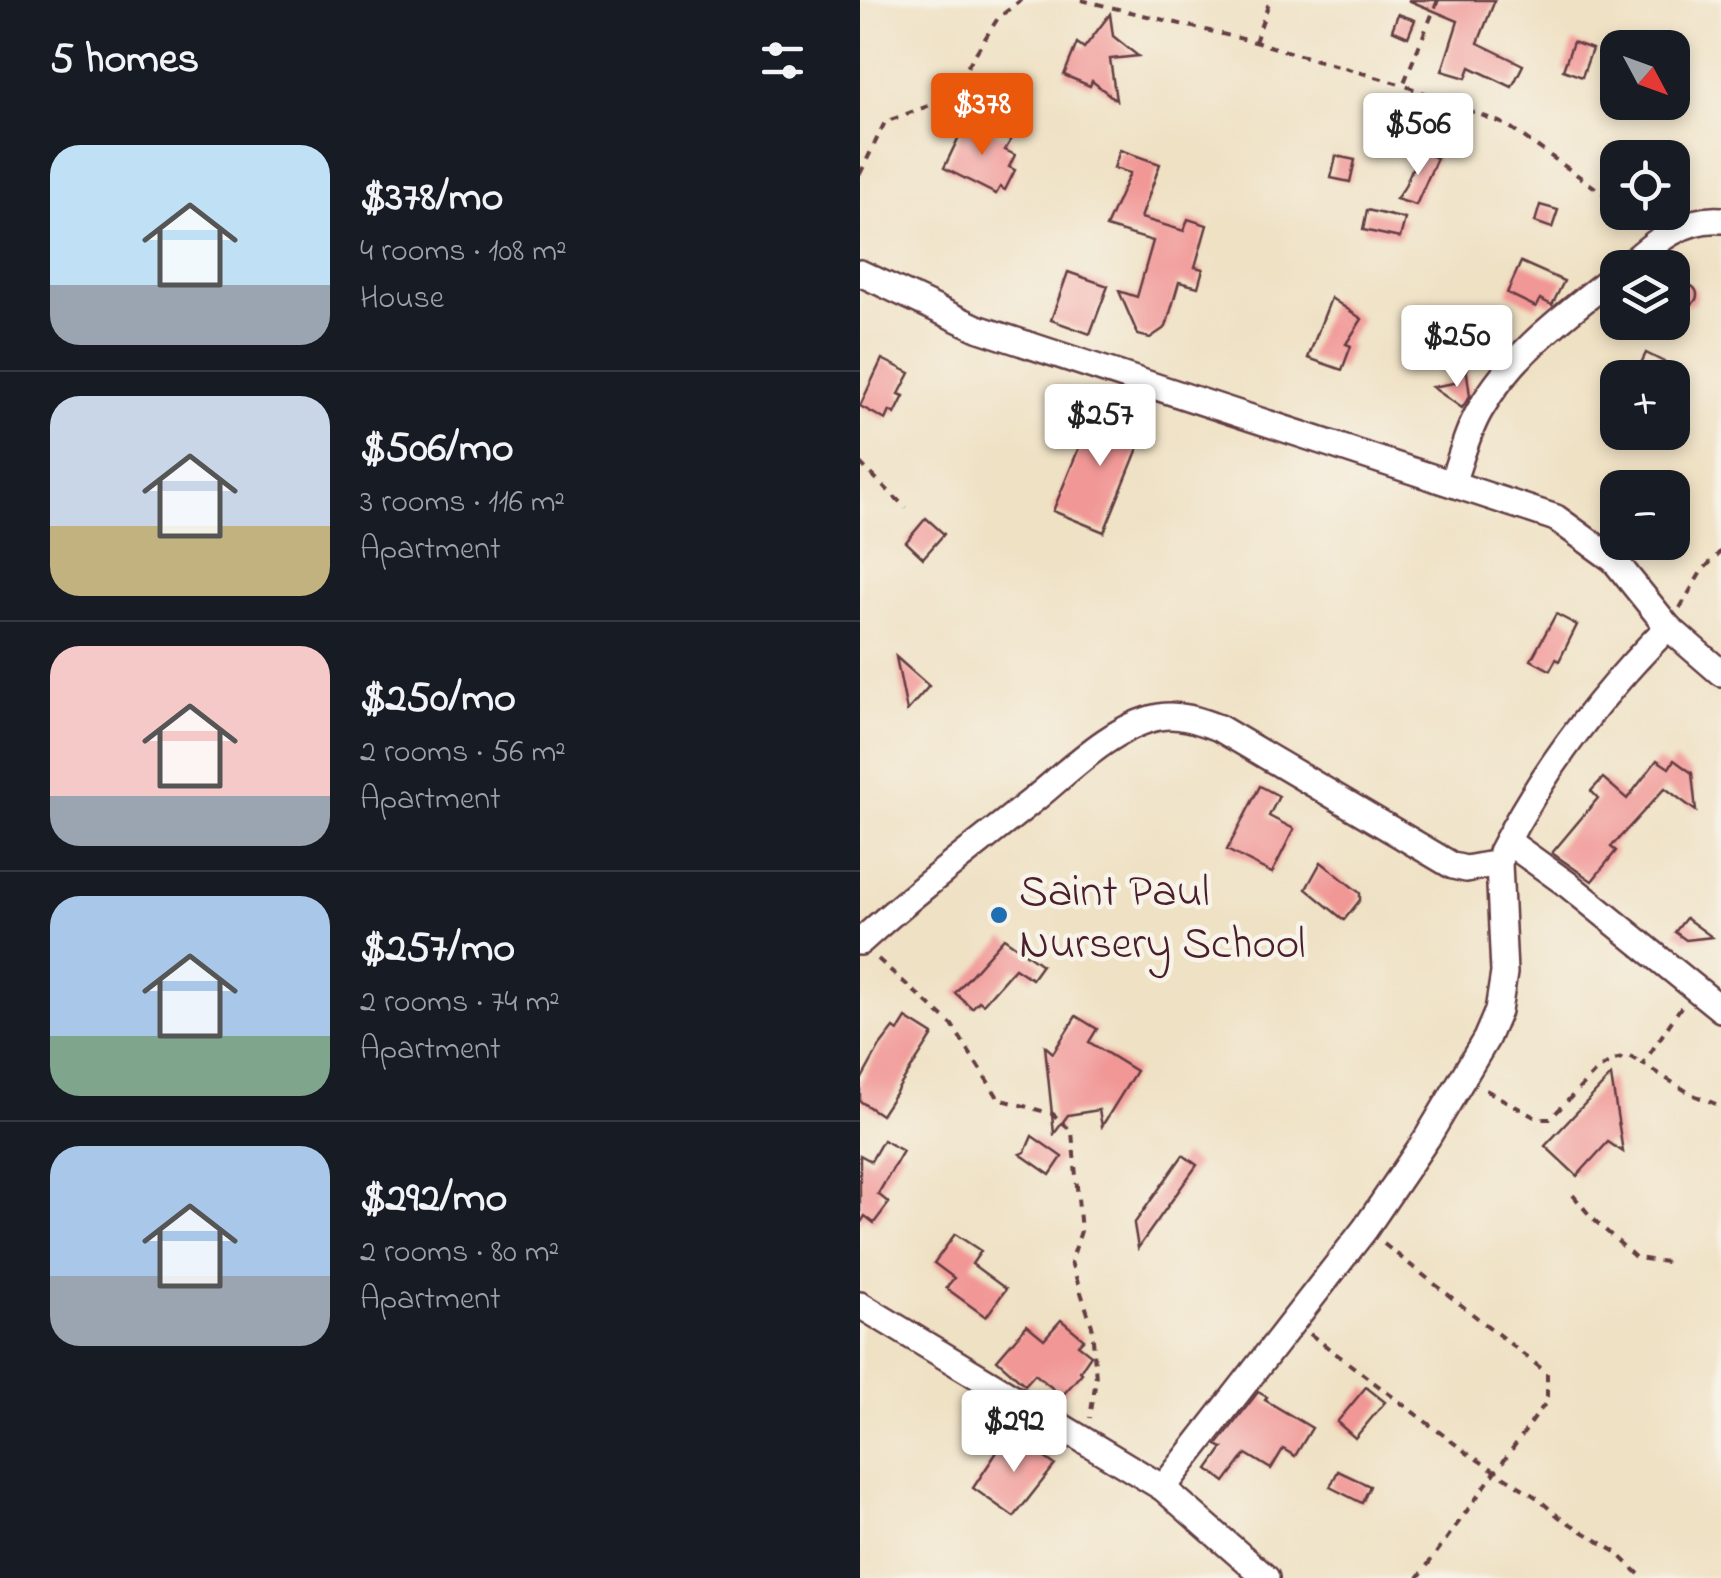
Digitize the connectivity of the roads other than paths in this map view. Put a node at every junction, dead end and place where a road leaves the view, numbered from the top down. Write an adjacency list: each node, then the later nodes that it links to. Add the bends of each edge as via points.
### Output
1 (1721, 220): 2 (street, via 1688,224)
2 (1645, 250)
3 (860, 273): 5 (street, via 977,328)
4 (1600, 287): 5 (street, via 1544,332 1494,387)
5 (1452, 482): 6 (street, via 1556,518 1589,539)
6 (1668, 627): 7 (street); 8 (street, via 1547,773)
7 (1721, 673)
8 (1503, 852): 9 (street, via 1466,868 1454,866 1218,728 1162,716 1108,742 941,872); 10 (street, via 1568,884); 12 (street, via 1502,990 1464,1078 1366,1229)
9 (867, 948)
10 (1721, 1009)
11 (860, 1305): 12 (street)
12 (1163, 1488): 13 (street)
13 (1266, 1578)

